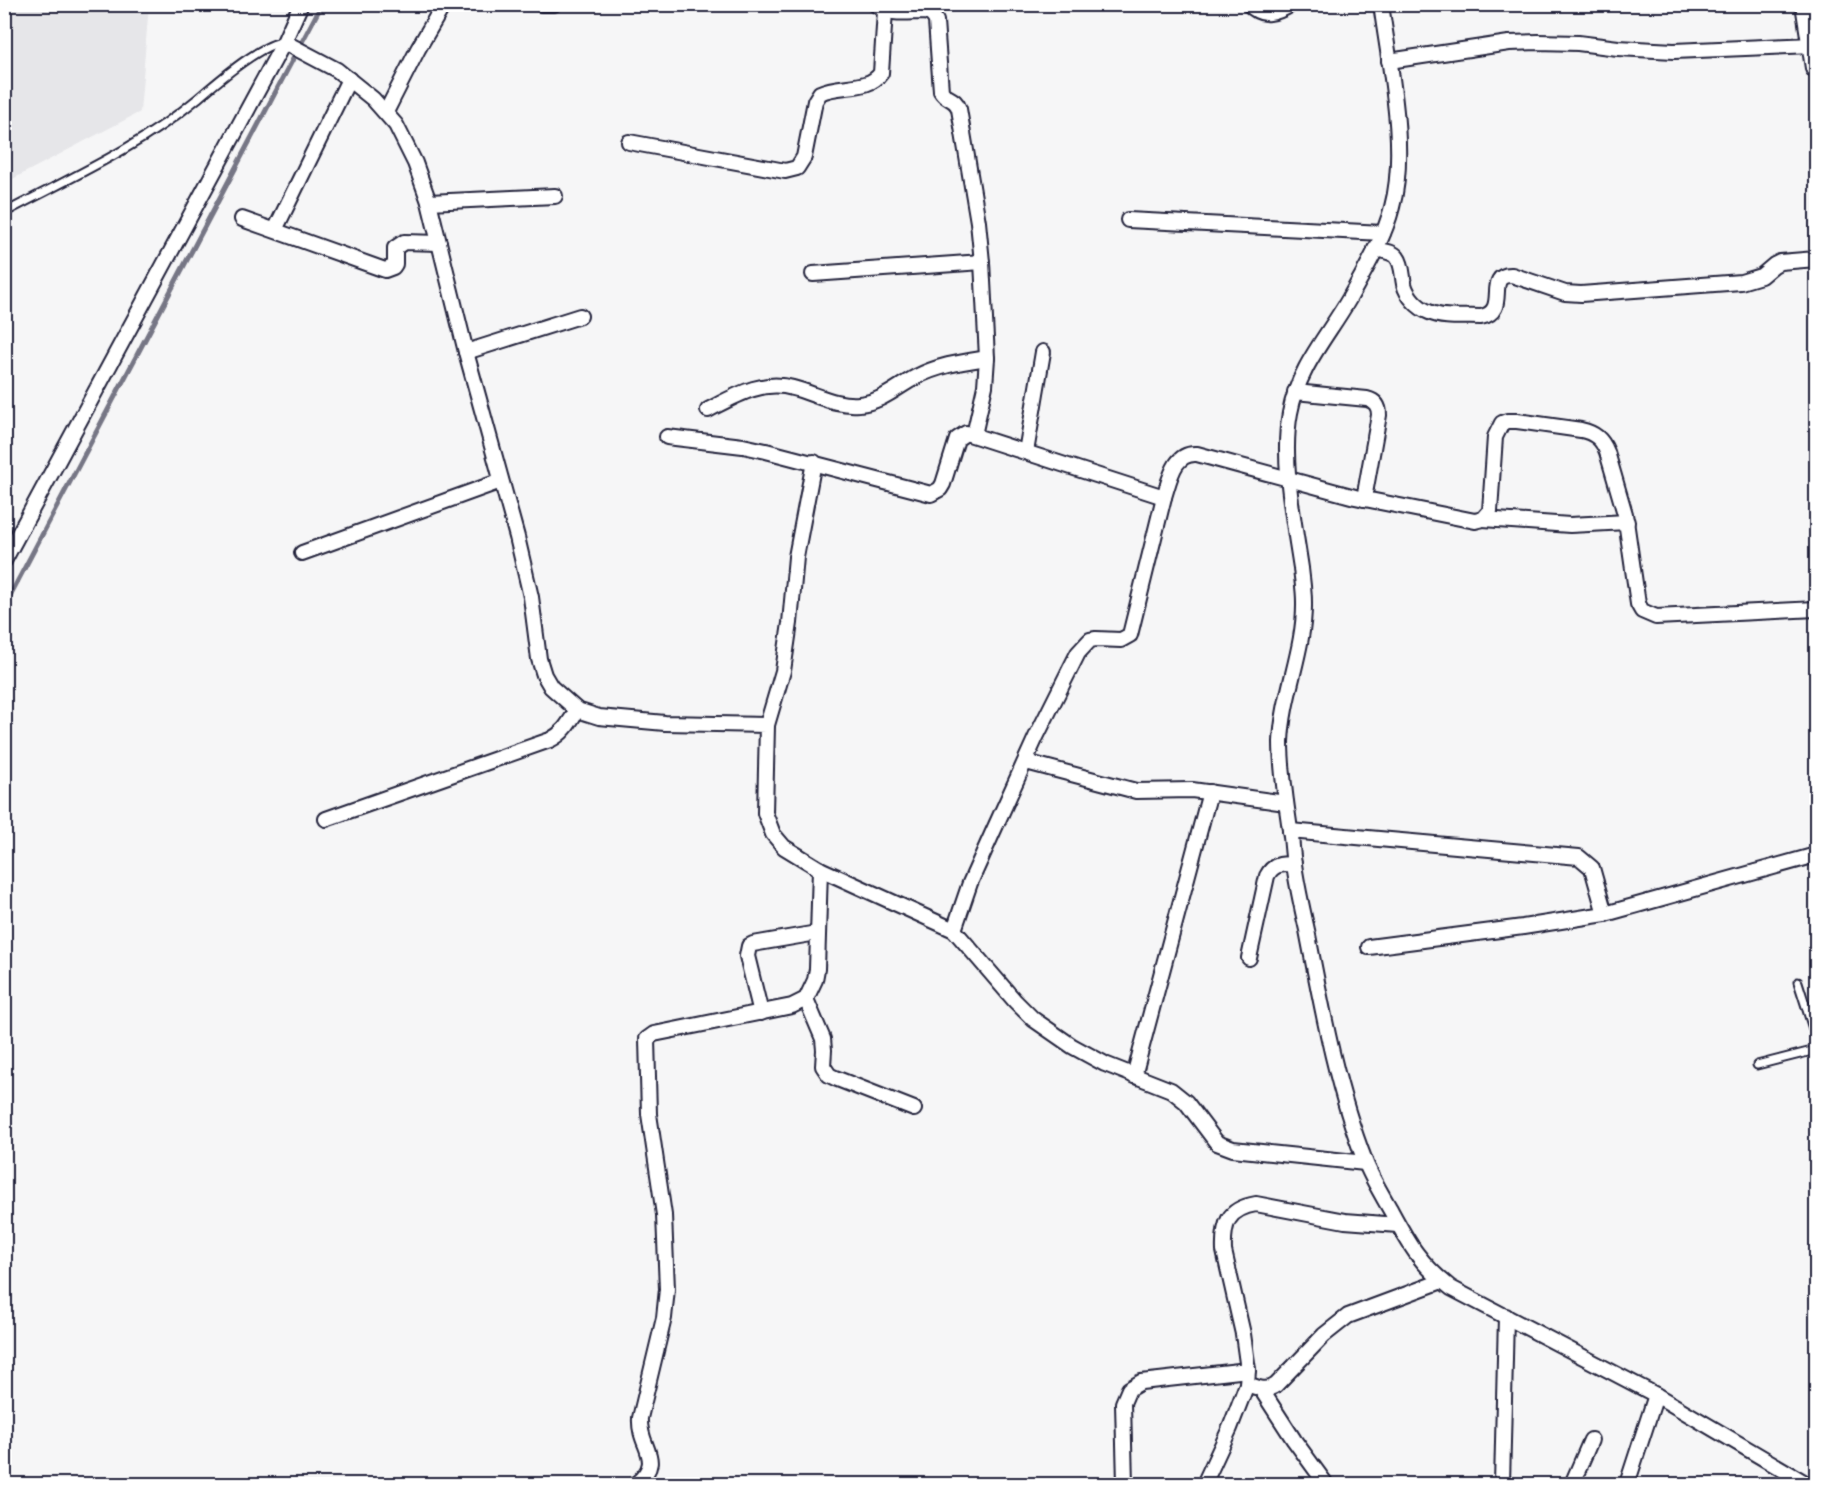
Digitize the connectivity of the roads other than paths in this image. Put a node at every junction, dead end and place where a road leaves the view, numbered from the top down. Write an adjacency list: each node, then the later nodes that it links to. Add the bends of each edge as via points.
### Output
1 (302, 4): 10 (street)
2 (444, 4): 15 (street)
3 (541, 4): 4 (street)
4 (554, 4)
5 (1249, 4): 6 (street, via 1264,14)
6 (1292, 4)
7 (1381, 4): 12 (street)
8 (1806, 4): 11 (main road)
9 (880, 8): 16 (street, via 881,73 869,84 836,87 820,93 804,157 797,168 785,171); 27 (street, via 929,12 936,21 941,91 959,109)
10 (288, 44): 14 (street); 19 (lane, via 273,44 231,70 149,135); 46 (street)
11 (1813, 45): 12 (street, via 1674,51 1578,43 1509,43); 13 (main road)
12 (1389, 61): 23 (street, via 1398,156 1392,208)
13 (1816, 68)
14 (349, 79): 15 (street); 22 (street)
15 (386, 112): 18 (street, via 408,146)
16 (629, 142)
17 (555, 196): 18 (street)
18 (429, 202): 24 (street)
19 (4, 213)
20 (242, 219): 22 (street)
21 (1128, 220): 23 (street)
22 (274, 230): 24 (street, via 385,270 395,264 395,248 400,243)
23 (1383, 233): 25 (street)
24 (439, 243): 30 (street)
25 (1375, 249): 26 (street, via 1396,256 1408,294 1420,307 1439,315 1481,317 1494,310 1497,285 1506,275 1581,294 1741,282 1761,276 1780,262); 33 (street, via 1347,303 1310,358)
26 (1816, 259)
27 (982, 261): 28 (street); 32 (street)
28 (813, 274)
29 (580, 316): 30 (street)
30 (466, 352): 40 (street)
31 (1043, 352): 37 (street)
32 (987, 358): 34 (street, via 947,364 878,400 860,404 831,402 777,385 759,386); 35 (street)
33 (1296, 392): 39 (street, via 1288,428); 42 (street, via 1367,399 1376,404 1379,415)
34 (708, 410)
35 (974, 435): 37 (street); 38 (street, via 966,433 957,439 943,484 931,494)
36 (668, 437): 38 (street, via 742,446)
37 (1026, 452): 41 (street)
38 (814, 462): 49 (street, via 796,557 783,671)
39 (1289, 479): 41 (street, via 1190,453 1177,462); 42 (street); 52 (street, via 1305,597 1302,635 1283,717)
40 (501, 481): 45 (street); 48 (street, via 531,597 544,675 551,687)
41 (1164, 497): 50 (street, via 1130,635 1121,640 1096,639 1083,645)
42 (1364, 499): 43 (street, via 1468,520)
43 (1483, 519): 44 (street, via 1570,525); 44 (street, via 1491,505 1497,429 1507,421 1517,421 1597,436 1604,443)
44 (1626, 522): 47 (street, via 1638,604 1649,615)
45 (302, 553)
46 (4, 561)
47 (1816, 609)
48 (577, 710): 49 (street, via 599,717 665,723); 53 (street, via 566,730 550,740)
49 (767, 725): 57 (street, via 767,821 784,847)
50 (1026, 762): 51 (street, via 1136,791); 59 (street, via 975,873)
51 (1210, 792): 52 (street); 69 (street)
52 (1286, 803): 54 (street)
53 (326, 819)
54 (1290, 831): 56 (street); 58 (street, via 1579,858 1592,868)
55 (1816, 855): 58 (street)
56 (1294, 864): 62 (street, via 1279,864 1267,876); 71 (street, via 1331,1049)
57 (820, 869): 59 (street); 60 (street)
58 (1605, 914): 61 (street)
59 (954, 930): 69 (street, via 1033,1019 1090,1056)
60 (817, 933): 64 (street, via 817,969); 65 (street, via 749,946 747,956)
61 (1369, 947)
62 (1249, 958)
63 (1798, 982): 66 (lane)
64 (806, 999): 65 (street); 70 (street, via 823,1039 825,1071)
65 (761, 1013): 81 (street, via 654,1034 647,1039 649,1114 664,1215 667,1289 664,1318 640,1418 649,1471)
66 (1816, 1038)
67 (1816, 1050): 68 (lane)
68 (1757, 1065)
69 (1134, 1076): 71 (street, via 1178,1094 1224,1147)
70 (914, 1109)
71 (1365, 1163): 72 (street)
72 (1398, 1225): 73 (street, via 1415,1253); 75 (street, via 1345,1221 1256,1204 1235,1211 1227,1220 1224,1251)
73 (1442, 1281): 74 (street); 77 (street, via 1348,1316 1276,1385)
74 (1506, 1316): 78 (street); 85 (street)
75 (1248, 1370): 76 (street); 82 (street, via 1141,1382 1129,1389 1123,1403)
76 (1247, 1384): 77 (street); 83 (street)
77 (1261, 1389): 84 (street)
78 (1656, 1395): 80 (street); 87 (street)
79 (1591, 1440): 86 (street)
80 (1791, 1480): 88 (street)
81 (636, 1485)
82 (1125, 1485)
83 (1204, 1485)
84 (1326, 1485)
85 (1502, 1485)
86 (1572, 1485)
87 (1627, 1485)
88 (1807, 1485)

